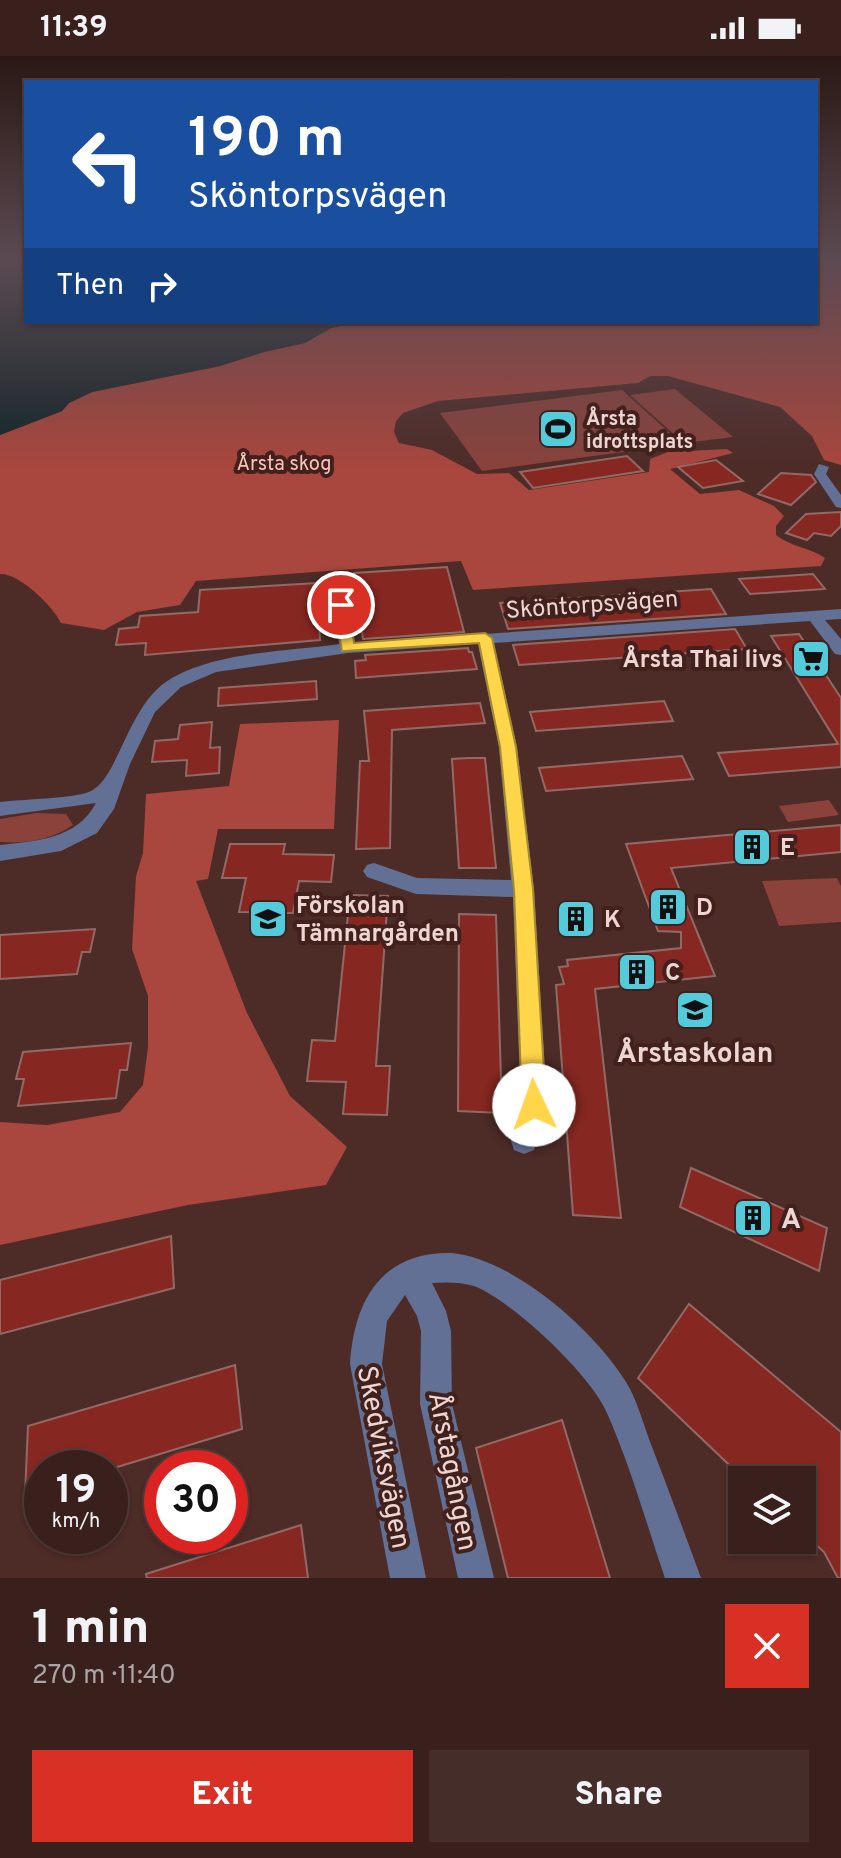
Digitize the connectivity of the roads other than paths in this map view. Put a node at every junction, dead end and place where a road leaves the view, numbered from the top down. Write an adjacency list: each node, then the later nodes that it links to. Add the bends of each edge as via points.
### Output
1 (823, 467): 2 (street, via 820,474)
2 (841, 504)
3 (341, 605): 7 (street)
4 (827, 615): 5 (street); 6 (street, Sköntorpsvägen); 8 (street)
5 (841, 633)
6 (485, 638): 7 (street, Sköntorpsvägen); 13 (street, via 508,747)
7 (348, 648): 9 (street, Sköntorpsvägen, via 212,667 175,683 148,709)
8 (841, 650)
9 (112, 784): 10 (street, via 87,799); 11 (street, Sköntorpsvägen, via 104,809 90,828 61,843)
10 (0, 809)
11 (0, 853)
12 (374, 871): 13 (street, via 416,886)
13 (523, 889): 14 (street, via 534,1105)
14 (524, 1141)
15 (410, 1275): 16 (street, Skedviksvägen, via 385,1291 370,1316 366,1364); 17 (street, Årstagången, via 436,1331 436,1404); 18 (street, Skedviksvägen, via 452,1267 476,1272 555,1327 613,1390)
16 (408, 1578)
17 (476, 1578)
18 (683, 1578)

